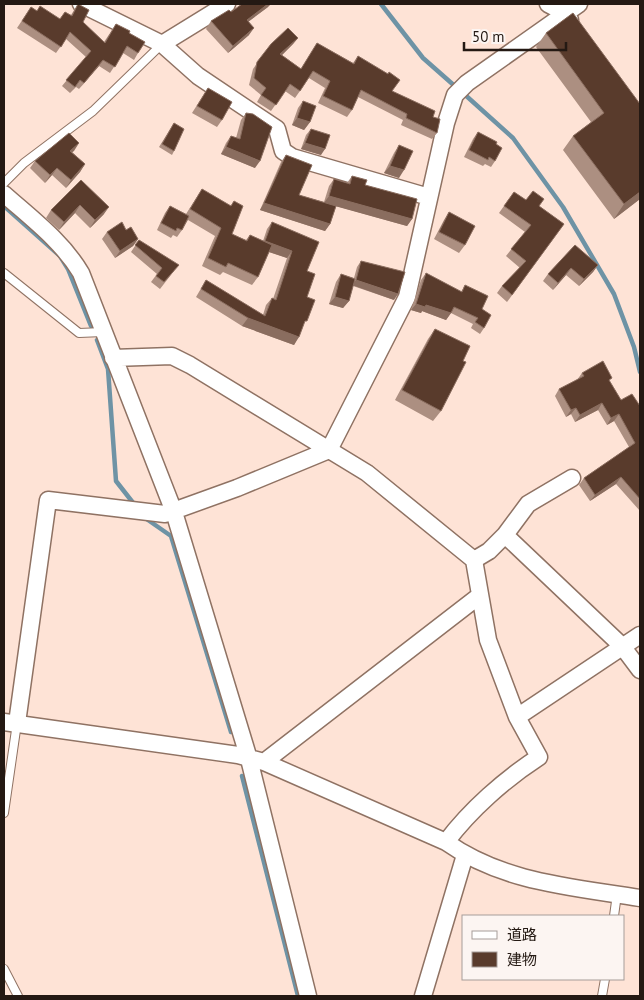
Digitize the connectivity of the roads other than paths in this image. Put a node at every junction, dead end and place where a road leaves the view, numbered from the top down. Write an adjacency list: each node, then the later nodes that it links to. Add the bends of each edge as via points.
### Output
1 (81, 4): 6 (street)
2 (228, 4): 6 (street)
3 (548, 4): 4 (street)
4 (572, 8): 5 (street); 9 (street, via 455,95)
5 (583, 36)
6 (162, 44): 7 (lane, via 93,111 24,163); 9 (street, via 198,76 277,129 282,151 292,157)
7 (4, 183)
8 (4, 194): 11 (street, via 72,258)
9 (429, 196): 13 (street, via 408,297)
10 (4, 273): 11 (lane, via 79,333)
11 (103, 332): 12 (street)
12 (113, 358): 13 (street, via 172,356); 15 (street)
13 (330, 450): 15 (street); 17 (street, via 367,473)
14 (572, 478): 16 (street, via 528,504)
15 (174, 512): 23 (street, via 165,514 48,500); 24 (street)
16 (505, 535): 17 (street); 20 (street)
17 (474, 560): 18 (street)
18 (478, 596): 22 (street, via 488,640); 24 (street)
19 (640, 636): 20 (street)
20 (622, 646): 21 (street); 22 (street)
21 (640, 670)
22 (517, 717): 26 (street, via 539,757 524,766 461,822)
23 (10, 723): 24 (street); 25 (lane)
24 (256, 760): 26 (street); 34 (street)
25 (4, 813)
26 (446, 842): 27 (street)
27 (465, 856): 28 (street, via 508,874 556,886); 35 (street)
28 (617, 894): 29 (street); 30 (lane)
29 (640, 898)
30 (614, 915)
31 (4, 969): 33 (lane)
32 (605, 980): 36 (lane)
33 (18, 996)
34 (308, 996)
35 (423, 996)
36 (602, 996)

